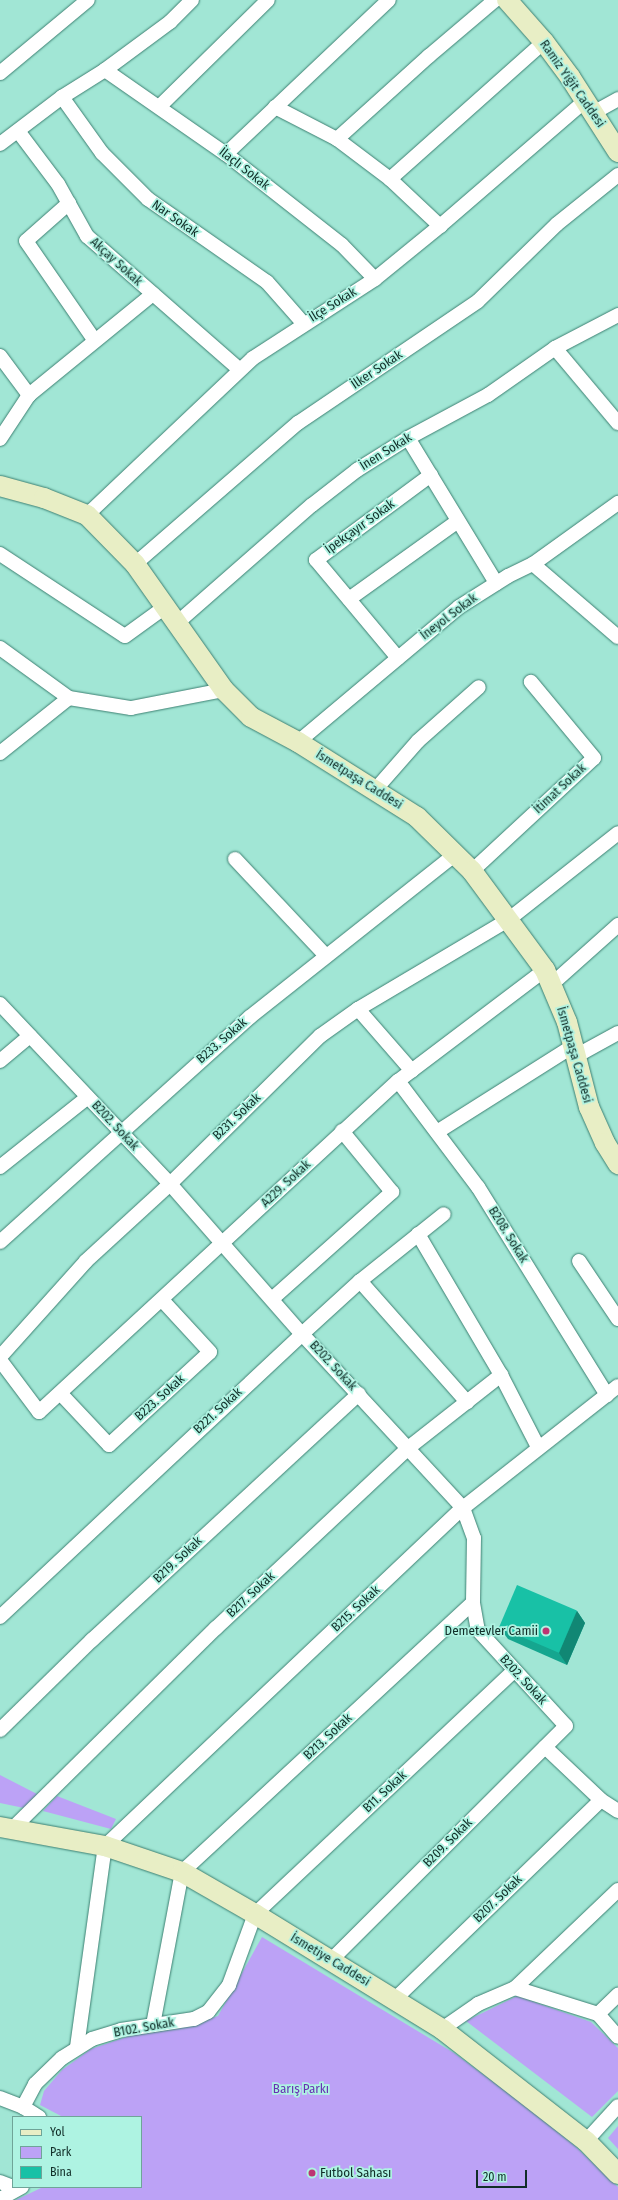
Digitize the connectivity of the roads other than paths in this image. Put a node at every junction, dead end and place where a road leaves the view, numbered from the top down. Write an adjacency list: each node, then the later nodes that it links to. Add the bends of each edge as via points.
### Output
1 (88, 0): 9 (street)
2 (192, 0): 8 (street, via 170,22)
3 (268, 0): 12 (street)
4 (389, 0): 13 (street)
5 (496, 0): 16 (street)
6 (507, 0): 7 (main road, Ramiz Yiğit Caddesi)
7 (544, 42): 14 (main road, Ramiz Yiğit Caddesi); 21 (street)
8 (105, 70): 10 (street); 12 (street, İlaçlı Sokak)
9 (0, 73)
10 (62, 97): 15 (street); 27 (street, Nar Sokak, via 102,152 148,199 267,282)
11 (618, 99): 14 (street, İlçe Sokak)
12 (160, 106): 19 (street, İlaçlı Sokak)
13 (275, 106): 16 (street); 19 (street)
14 (589, 107): 18 (main road, Ramiz Yiğit Caddesi); 23 (street, İlçe Sokak)
15 (18, 131): 17 (street); 22 (street, Akçay Sokak, via 58,184)
16 (337, 139): 21 (street)
17 (0, 144)
18 (618, 152)
19 (226, 154): 24 (street, İlaçlı Sokak, via 342,245)
20 (618, 175): 42 (street, İlker Sokak, via 557,224 478,301 298,423)
21 (390, 178): 23 (street)
22 (69, 203): 25 (street, Akçay Sokak, via 87,236); 28 (street, via 26,241)
23 (440, 226): 24 (street, İlçe Sokak)
24 (374, 279): 27 (street, İlçe Sokak)
25 (153, 294): 28 (street); 31 (street, Akçay Sokak)
26 (618, 315): 29 (street, İnen Sokak)
27 (304, 324): 31 (street, İlçe Sokak, via 253,358)
28 (95, 341): 32 (street)
29 (555, 348): 33 (street); 34 (street, İnen Sokak, via 488,395)
30 (0, 356): 32 (street)
31 (240, 370): 39 (street, İlçe Sokak)
32 (29, 395): 35 (street)
33 (618, 423)
34 (408, 438): 36 (street); 47 (street, İnen Sokak, via 358,470 312,505)
35 (0, 440)
36 (431, 475): 40 (street); 45 (street, İpekçayır Sokak, via 316,560)
37 (0, 486): 39 (main road, İsmetpaşa Caddesi, via 44,498)
38 (615, 505): 43 (street, İneyol Sokak)
39 (87, 515): 42 (main road, İsmetpaşa Caddesi)
40 (458, 520): 44 (street); 45 (street)
41 (0, 554): 46 (street, via 125,636)
42 (135, 564): 46 (main road, İsmetpaşa Caddesi)
43 (533, 564): 44 (street, İneyol Sokak); 48 (street)
44 (496, 583): 50 (street, İneyol Sokak, via 459,607)
45 (349, 599): 50 (street, İpekçayır Sokak)
46 (165, 607): 47 (main road, İsmetpaşa Caddesi)
47 (177, 623): 53 (main road, İsmetpaşa Caddesi)
48 (618, 637)
49 (0, 648): 54 (street)
50 (398, 658): 55 (street, İneyol Sokak)
51 (531, 682): 61 (street, İtimat Sokak, via 594,758)
52 (479, 687): 57 (street, via 418,741)
53 (224, 690): 54 (street, via 131,708); 55 (main road, İsmetpaşa Caddesi, via 251,717)
54 (69, 698): 56 (street)
55 (298, 742): 57 (main road, İsmetpaşa Caddesi)
56 (0, 753)
57 (375, 790): 59 (main road, İsmetpaşa Caddesi, via 417,816)
58 (618, 833): 62 (street, B231. Sokak)
59 (456, 854): 61 (main road, İsmetpaşa Caddesi); 64 (street, B233. Sokak)
60 (235, 859): 64 (street)
61 (472, 871): 62 (main road, İsmetpaşa Caddesi)
62 (508, 920): 65 (main road, İsmetpaşa Caddesi); 67 (street, B231. Sokak)
63 (618, 925): 65 (street, A229. Sokak)
64 (326, 956): 75 (street, B233. Sokak, via 250,1017)
65 (548, 977): 70 (main road, İsmetpaşa Caddesi, via 567,1022); 72 (street, A229. Sokak)
66 (0, 1004): 69 (street, B202. Sokak)
67 (358, 1009): 72 (street); 80 (street, B231. Sokak, via 320,1036)
68 (618, 1033): 70 (street)
69 (30, 1036): 71 (street); 74 (street, B202. Sokak)
70 (574, 1051): 77 (street); 78 (main road, İsmetpaşa Caddesi, via 589,1107 605,1143)
71 (0, 1061)
72 (412, 1070): 73 (street, A229. Sokak)
73 (398, 1081): 76 (street, A229. Sokak); 77 (street, B208. Sokak)
74 (88, 1097): 75 (street, B202. Sokak); 79 (street)
75 (120, 1131): 80 (street, B202. Sokak); 83 (street, B233. Sokak)
76 (342, 1131): 84 (street, A229. Sokak); 87 (street, via 392,1192)
77 (437, 1132): 94 (street, B208. Sokak, via 478,1187)
78 (618, 1164)
79 (0, 1167)
80 (170, 1184): 84 (street, B202. Sokak); 91 (street, B231. Sokak, via 86,1261)
81 (444, 1214): 82 (street, B221. Sokak)
82 (418, 1234): 86 (street, B221. Sokak); 93 (street)
83 (0, 1242)
84 (223, 1244): 87 (street, B202. Sokak); 88 (street, A229. Sokak)
85 (579, 1261): 89 (street)
86 (360, 1281): 90 (street, B221. Sokak); 97 (street)
87 (272, 1299): 90 (street, B202. Sokak)
88 (162, 1300): 95 (street, A229. Sokak); 95 (street, B223. Sokak, via 210,1352 109,1445)
89 (618, 1320)
90 (302, 1334): 96 (street, B202. Sokak); 102 (street, B221. Sokak)
91 (0, 1356)
92 (0, 1360): 95 (street, A229. Sokak, via 40,1412)
93 (501, 1375): 97 (street, B217. Sokak); 98 (street)
94 (613, 1391): 98 (street, B215. Sokak)
95 (61, 1394)
96 (359, 1394): 99 (street, B202. Sokak); 105 (street, B219. Sokak, via 92,1640)
97 (467, 1402): 99 (street, B217. Sokak)
98 (538, 1447): 100 (street, B215. Sokak)
99 (407, 1449): 100 (street, B202. Sokak); 109 (street, B217. Sokak)
100 (463, 1508): 101 (street, B202. Sokak, via 474,1538); 110 (street, B215. Sokak)
101 (473, 1603): 103 (street, B202. Sokak, via 478,1630); 111 (street, B213. Sokak)
102 (0, 1617)
103 (514, 1671): 104 (street, B202. Sokak); 113 (street, B11. Sokak)
104 (566, 1726): 106 (street, B209. Sokak)
105 (0, 1730)
106 (545, 1747): 107 (street); 114 (street, B209. Sokak)
107 (601, 1800): 108 (street); 117 (street, B207. Sokak)
108 (618, 1811)
109 (6, 1828): 110 (main road, İsmetiye Caddesi)
110 (105, 1846): 111 (main road, İsmetiye Caddesi); 122 (street)
111 (182, 1872): 113 (main road, İsmetiye Caddesi); 119 (street)
112 (618, 1890): 115 (street)
113 (255, 1914): 114 (main road, İsmetiye Caddesi); 119 (street, B102. Sokak, via 229,1986 208,2012 194,2019)
114 (331, 1960): 117 (main road, İsmetiye Caddesi)
115 (515, 1988): 118 (street); 120 (street, via 478,2004)
116 (618, 1994): 118 (street)
117 (395, 1999): 120 (main road, İsmetiye Caddesi)
118 (598, 2014): 121 (street)
119 (153, 2025): 122 (street, B102. Sokak, via 121,2030)
120 (442, 2029): 127 (main road, İsmetiye Caddesi)
121 (618, 2037)
122 (76, 2047): 125 (street, B102. Sokak, via 36,2084)
123 (0, 2098): 125 (street)
124 (618, 2106): 127 (street)
125 (23, 2107): 126 (street)
126 (37, 2116)
127 (586, 2141): 128 (main road, İsmetiye Caddesi)
128 (618, 2174)
129 (0, 2182): 130 (street)
130 (12, 2186)
131 (16, 2188): 132 (street)
132 (0, 2199)

